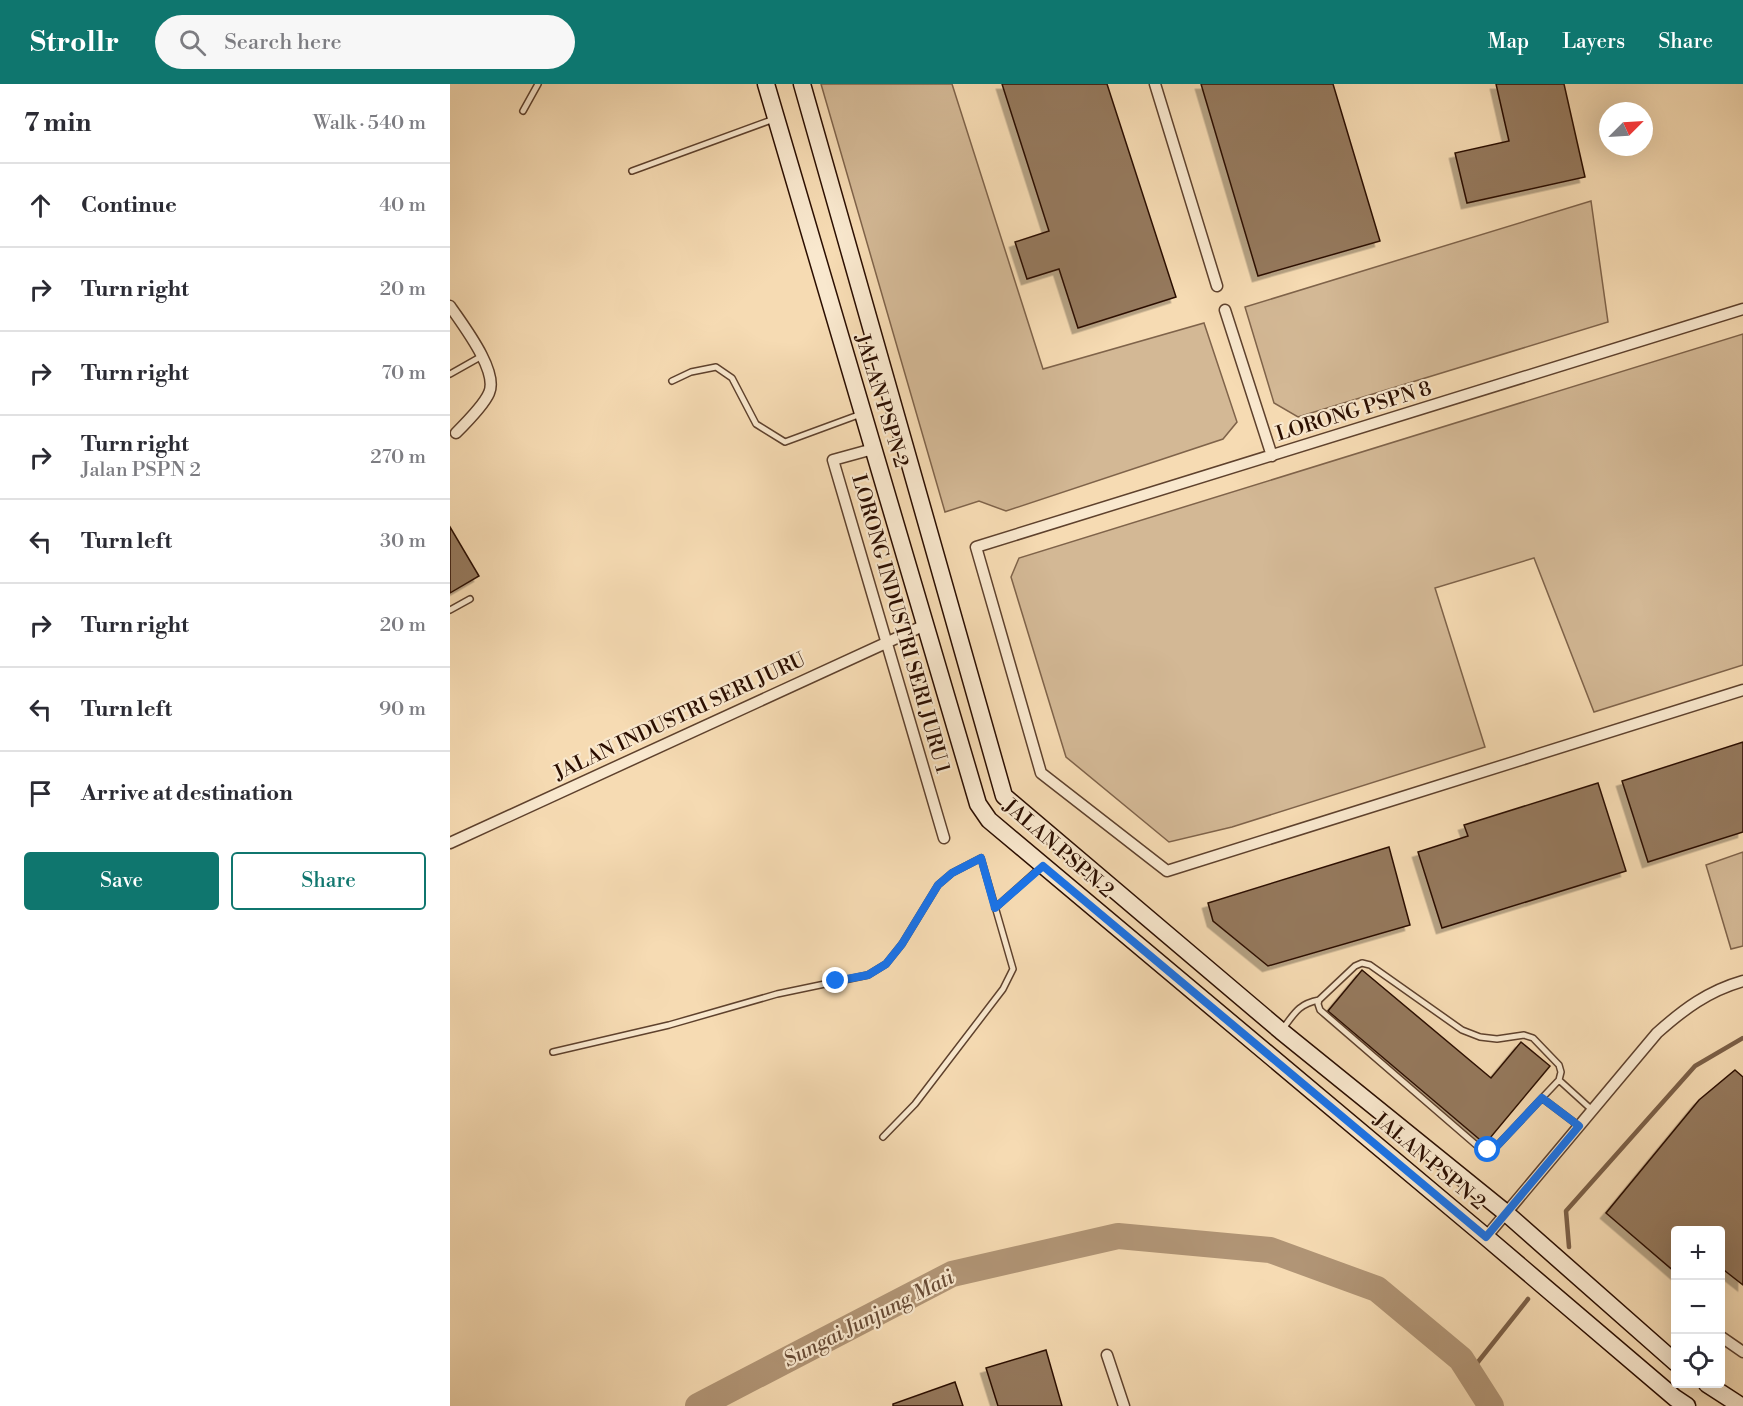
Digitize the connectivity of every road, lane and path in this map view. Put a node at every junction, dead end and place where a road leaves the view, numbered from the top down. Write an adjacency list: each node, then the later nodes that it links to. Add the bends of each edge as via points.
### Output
1 (538, 84): 5 (lane)
2 (766, 84): 6 (street, JALAN PSPN 2)
3 (802, 84): 30 (street, JALAN PSPN 2, via 1004,796)
4 (1155, 84): 8 (street)
5 (523, 111)
6 (776, 118): 7 (lane); 15 (street, JALAN PSPN 2)
7 (632, 171)
8 (1217, 286)
9 (450, 306): 12 (street)
10 (1743, 309): 18 (street, LORONG PSPN 8)
11 (1225, 310): 18 (street)
12 (482, 356): 13 (lane); 16 (street, via 489,369 490,392)
13 (450, 374)
14 (672, 381): 15 (lane, via 716,367 732,378 756,424 785,442)
15 (862, 414): 17 (street, JALAN PSPN 2)
16 (456, 433)
17 (873, 449): 21 (street, JALAN PSPN 2); 22 (street, LORONG INDUSTRI SERI JURU 1, via 833,460)
18 (1272, 456): 23 (street, LORONG PSPN 8, via 976,548 1041,773 1167,871)
19 (470, 599): 20 (lane)
20 (450, 610)
21 (925, 625): 22 (street, JALAN INDUSTRI SERI JURU); 26 (street, JALAN PSPN 2, via 978,804 989,820)
22 (886, 642): 24 (street, LORONG INDUSTRI SERI JURU 1); 25 (street, JALAN INDUSTRI SERI JURU)
23 (1743, 690)
24 (944, 838)
25 (450, 843)
26 (1043, 866): 27 (lane); 38 (street, JALAN PSPN 2)
27 (995, 908): 31 (lane, via 981,858 938,885 902,944 886,964 868,975 777,994); 36 (lane, via 1013,969 1004,989 915,1104)
28 (1743, 981): 34 (street, via 1684,1009 1657,1033)
29 (1319, 999): 30 (lane, via 1301,1006); 32 (lane, via 1355,966 1370,965 1462,1030 1497,1039 1524,1035 1533,1038 1559,1065); 33 (lane, via 1320,1010 1482,1150 1496,1147)
30 (1281, 1031): 37 (street, JALAN PSPN 2)
31 (553, 1052)
32 (1559, 1080): 33 (lane); 34 (lane)
33 (1542, 1098): 35 (lane)
34 (1593, 1110): 35 (street)
35 (1579, 1126): 37 (street)
36 (883, 1137)
37 (1506, 1213): 38 (street); 42 (street, JALAN PSPN 2)
38 (1486, 1237): 45 (street, JALAN PSPN 2)
39 (1725, 1339): 40 (street)
40 (1743, 1352)
41 (1107, 1355): 44 (street)
42 (1671, 1359)
43 (1714, 1388): 46 (street)
44 (1124, 1406)
45 (1687, 1406)
46 (1741, 1406)

